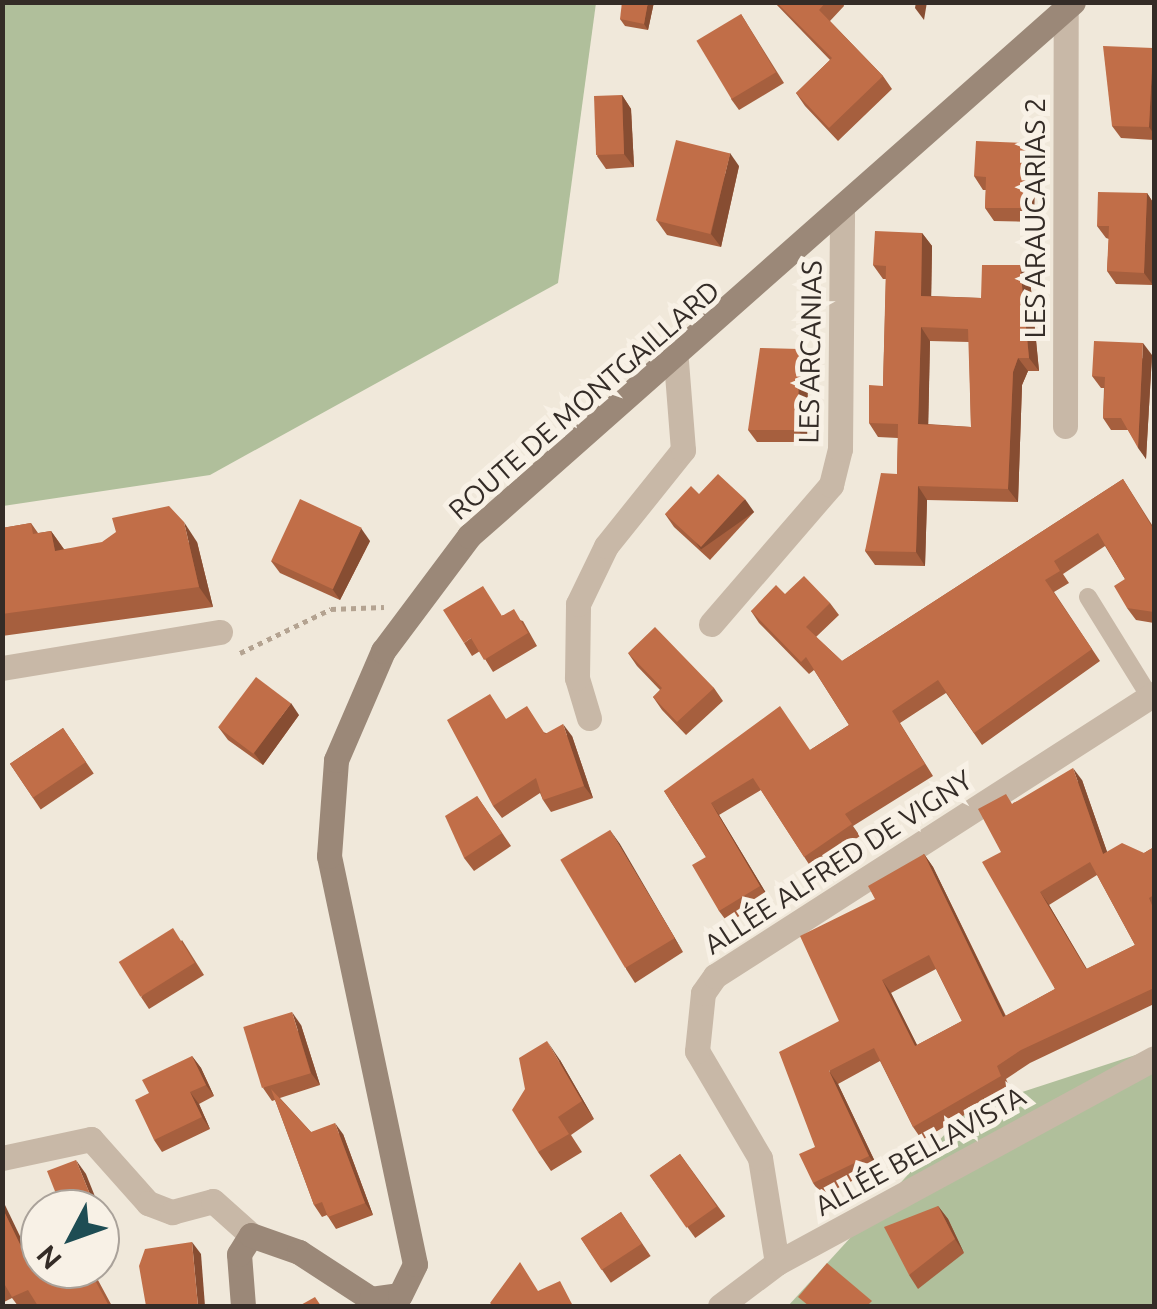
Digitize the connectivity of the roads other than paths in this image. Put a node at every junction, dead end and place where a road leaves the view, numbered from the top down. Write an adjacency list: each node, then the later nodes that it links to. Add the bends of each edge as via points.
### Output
1 (1069, 6): 2 (street, ROUTE DE MONTGAILLARD); 4 (street, LES ARAUCARIAS 2)
2 (842, 214): 3 (street, ROUTE DE MONTGAILLARD); 6 (street, LES ARCANIAS, via 840,449 832,485)
3 (676, 361): 10 (street, via 683,450 606,546 578,604 577,678); 13 (street, ROUTE DE MONTGAILLARD, via 468,536 383,651 336,760 329,856 406,1214 411,1281 400,1295 371,1299 300,1252)
4 (1065, 426)
5 (1088, 597): 9 (lane)
6 (711, 624)
7 (220, 632): 8 (street)
8 (2, 668)
9 (1152, 695): 14 (street, ALLÉE ALFRED DE VIGNY, via 715,976 703,992 698,1051 760,1158)
10 (589, 718)
11 (1154, 1058): 14 (street, ALLÉE BELLAVISTA)
12 (2, 1158): 13 (street, via 91,1139 148,1203 172,1212 213,1201)
13 (250, 1236): 15 (street, via 239,1254)
14 (778, 1263): 16 (street, ALLÉE BELLAVISTA)
15 (243, 1306)
16 (720, 1306)

